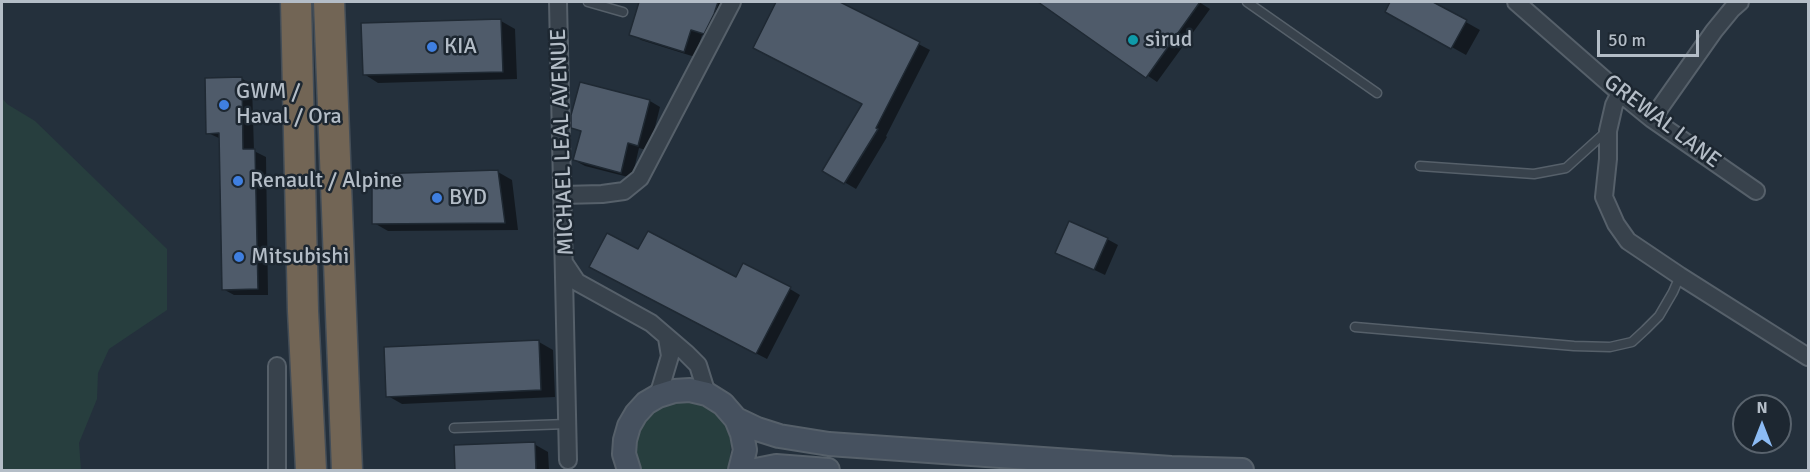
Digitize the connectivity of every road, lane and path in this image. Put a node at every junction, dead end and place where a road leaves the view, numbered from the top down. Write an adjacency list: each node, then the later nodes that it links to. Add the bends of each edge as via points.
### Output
1 (279, 2): 20 (highway, via 286,219)
2 (296, 2): 20 (highway)
3 (330, 2): 25 (highway)
4 (558, 2): 17 (street, MICHAEL LEAL AVENUE)
5 (588, 2): 10 (lane)
6 (732, 2): 17 (street, via 640,178 624,191)
7 (1246, 2): 11 (lane)
8 (1516, 2): 12 (street, GREWAL LANE)
9 (1740, 2): 13 (street, via 1714,31)
10 (623, 12)
11 (1377, 93)
12 (1620, 93): 13 (street, GREWAL LANE); 14 (street)
13 (1652, 119): 16 (street, GREWAL LANE)
14 (1608, 131): 15 (lane, via 1566,168 1534,174); 19 (street, via 1604,197 1616,224 1628,241)
15 (1420, 166)
16 (1756, 191)
17 (562, 195): 18 (street, MICHAEL LEAL AVENUE)
18 (565, 264): 22 (street, MICHAEL LEAL AVENUE, via 577,282 651,323); 29 (street)
19 (1680, 276): 21 (lane, via 1659,316 1632,342 1610,347); 23 (street)
20 (303, 311): 34 (highway)
21 (1354, 327)
22 (667, 338): 26 (street, MICHAEL LEAL AVENUE, via 698,365); 27 (street, via 670,356)
23 (1809, 357)
24 (278, 366): 33 (street)
25 (344, 366): 35 (highway); 36 (highway)
26 (706, 394): 27 (street, via 690,390); 28 (street, via 723,404)
27 (658, 396): 32 (street, via 646,403 629,426)
28 (736, 419): 38 (street, via 745,450); 41 (street, via 779,436 829,444)
29 (567, 424): 30 (lane); 31 (street)
30 (454, 428)
31 (568, 460)
32 (626, 462): 37 (street)
33 (277, 471)
34 (311, 471)
35 (347, 471)
36 (363, 471)
37 (609, 471)
38 (740, 471)
39 (756, 471): 40 (street, via 776,466)
40 (828, 471)
41 (1242, 471)

